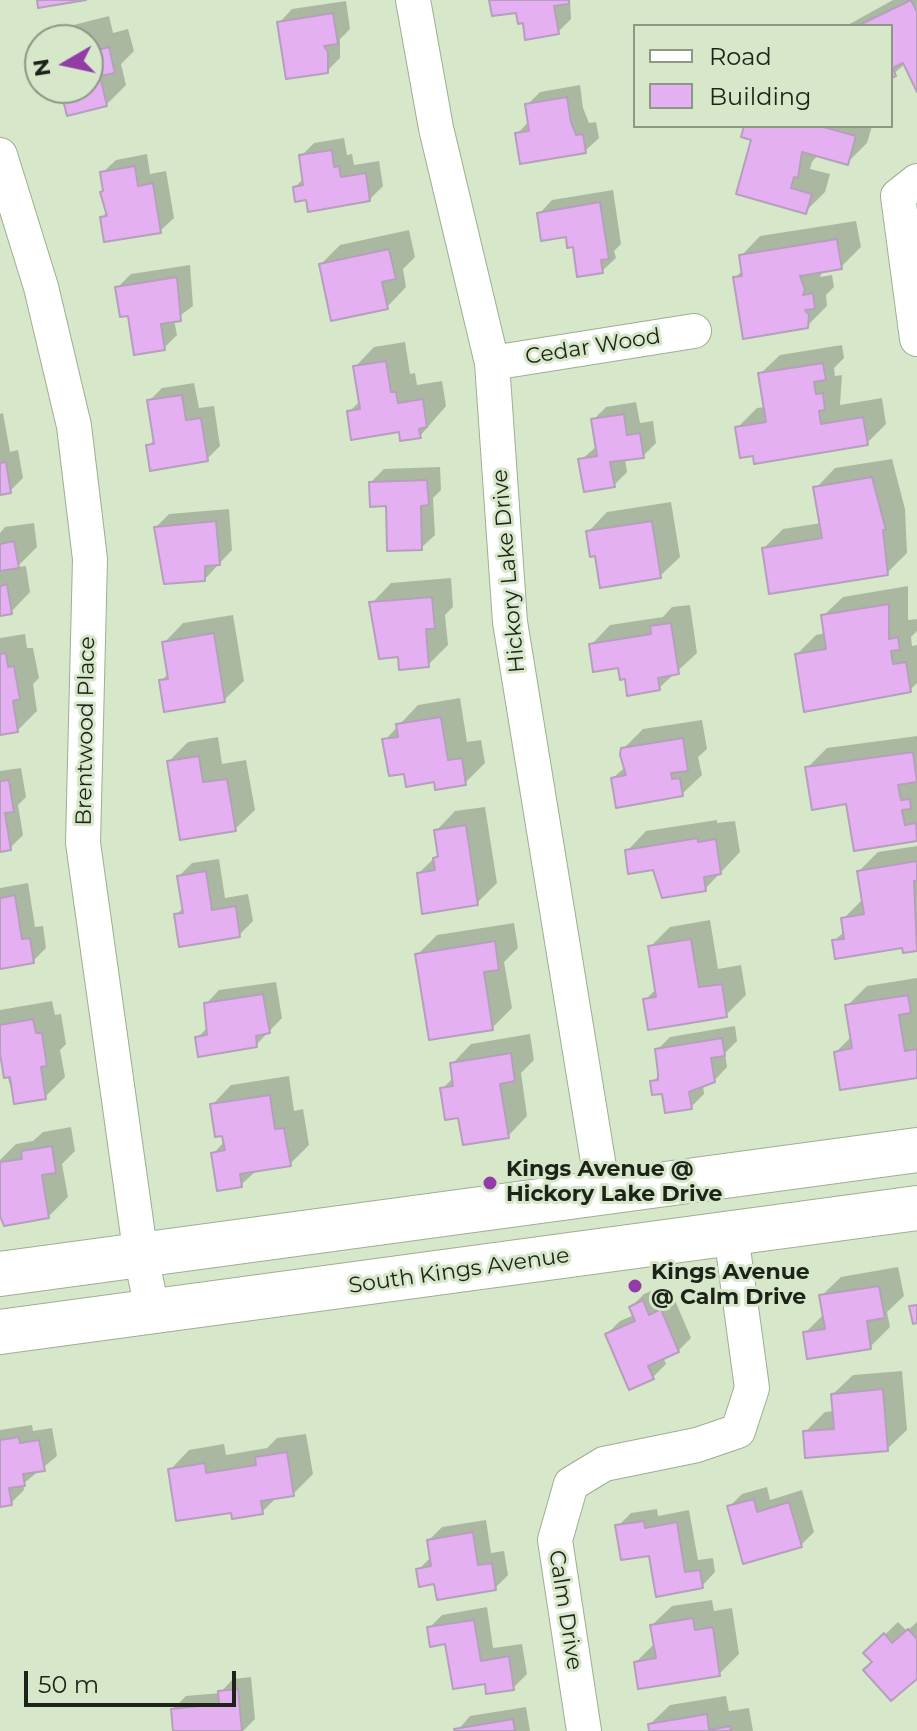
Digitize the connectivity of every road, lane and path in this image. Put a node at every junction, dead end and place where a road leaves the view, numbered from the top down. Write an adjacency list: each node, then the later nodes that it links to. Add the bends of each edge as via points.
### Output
1 (413, 0): 6 (street, Hickory Lake Drive, via 436,128)
2 (0, 155): 11 (street, Brentwood Place, via 41,287 74,426 90,559 83,843)
3 (917, 181): 5 (street, via 898,196)
4 (694, 331): 6 (street, Cedar Wood)
5 (917, 339)
6 (492, 363): 8 (street, Hickory Lake Drive, via 510,622)
7 (917, 1150): 8 (main road)
8 (603, 1192): 11 (main road)
9 (917, 1208): 10 (main road, South Kings Avenue)
10 (731, 1234): 13 (main road, South Kings Avenue); 15 (street, Calm Drive, via 752,1388 738,1431 604,1464 571,1484 555,1540)
11 (141, 1257): 12 (main road); 13 (street, Brentwood Place)
12 (0, 1274)
13 (153, 1313): 14 (main road, South Kings Avenue)
14 (0, 1332)
15 (584, 1731)

